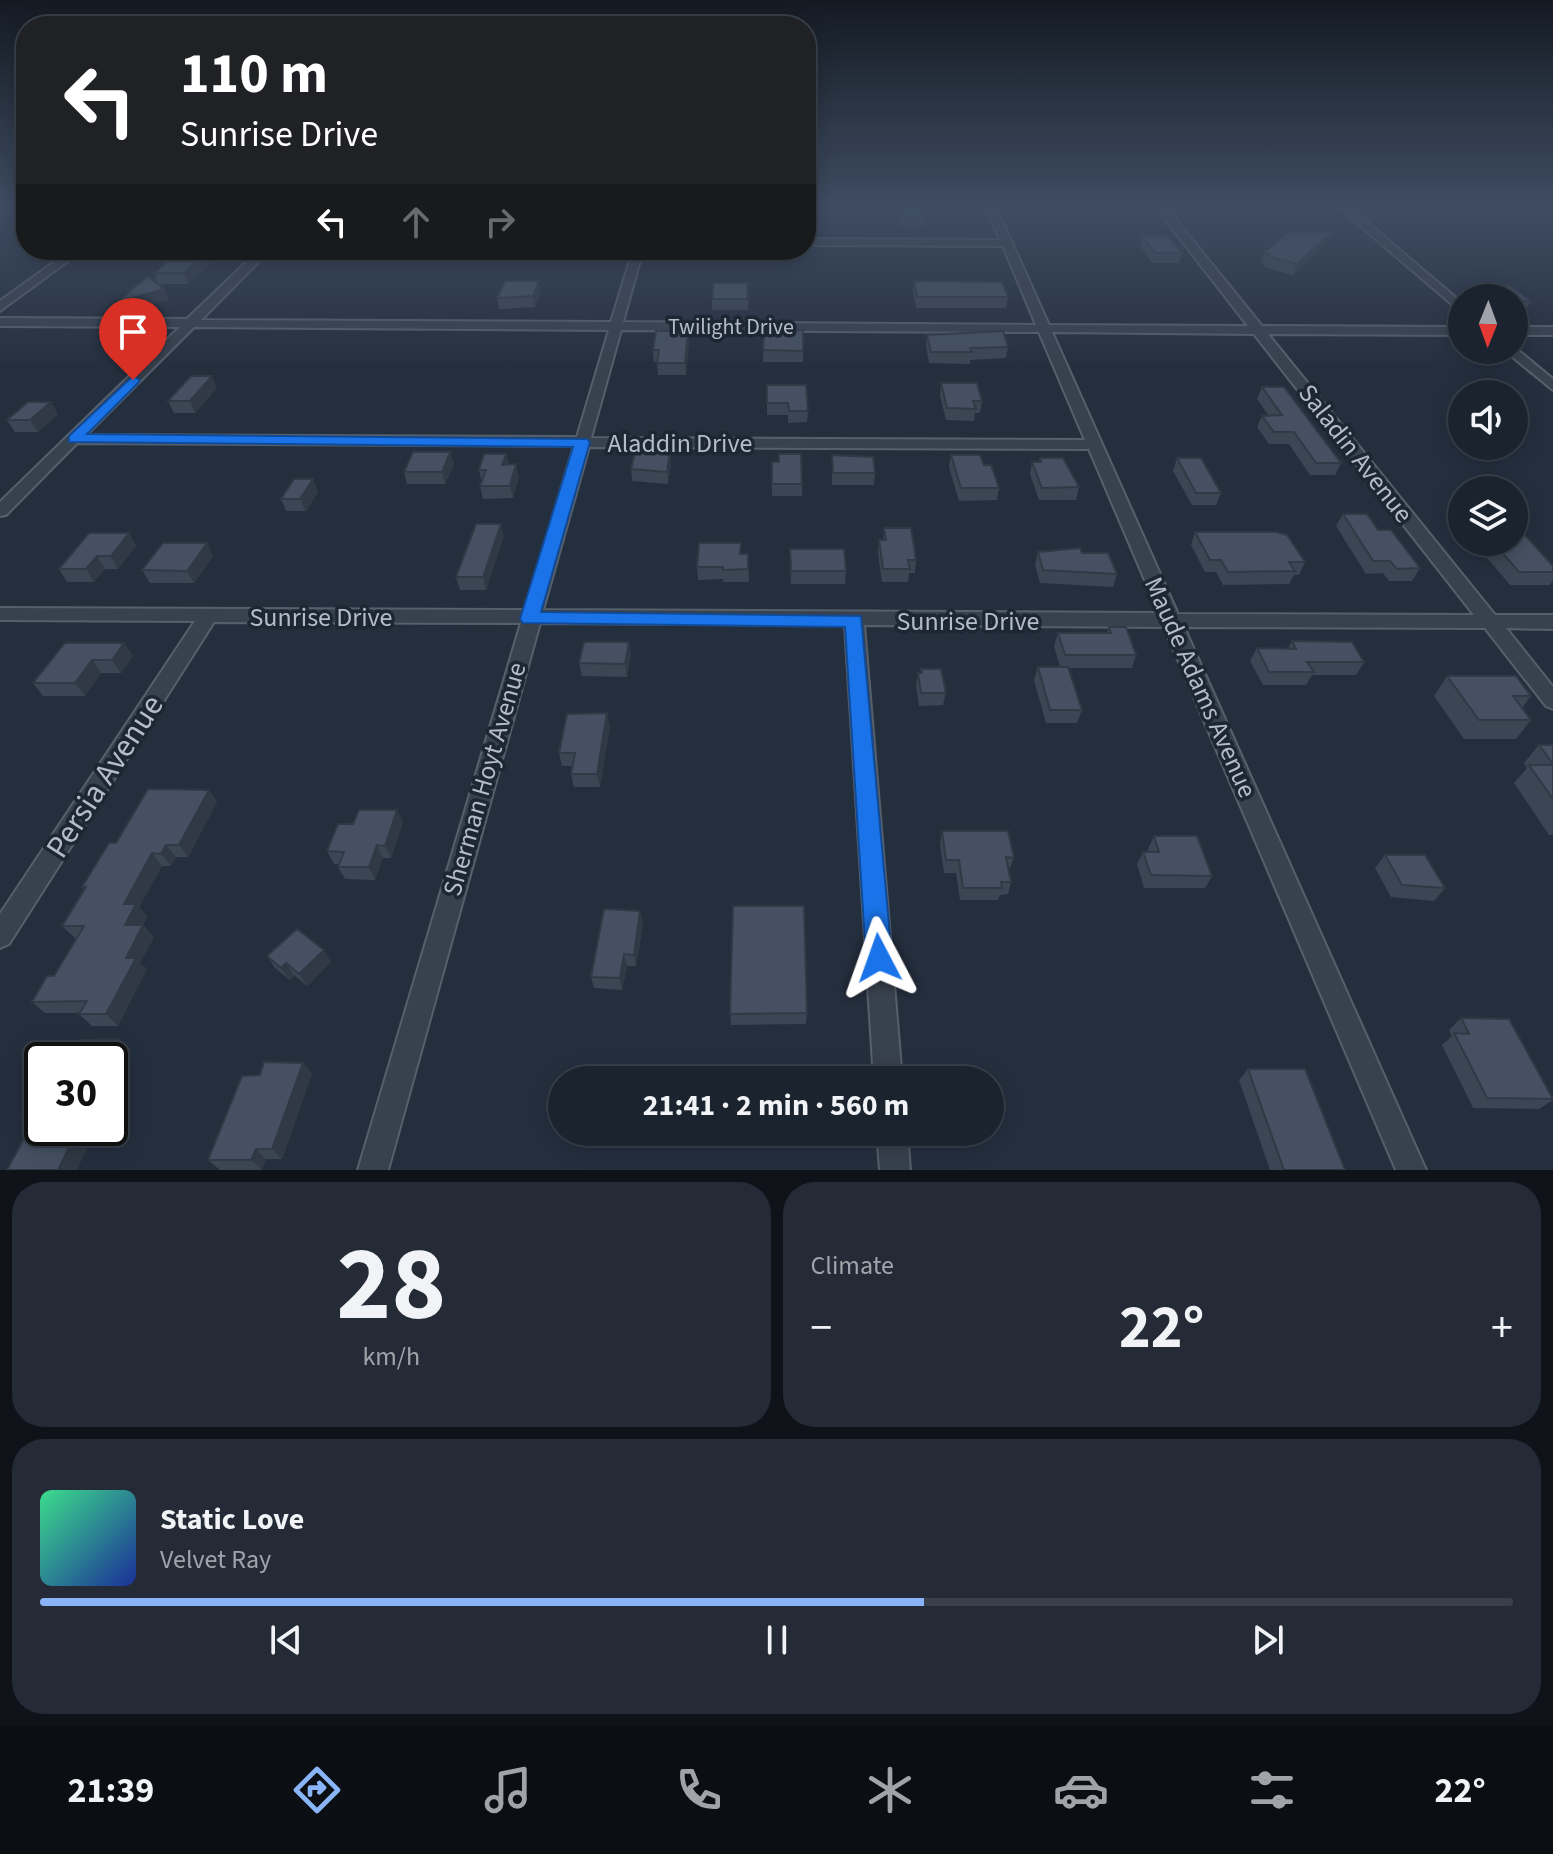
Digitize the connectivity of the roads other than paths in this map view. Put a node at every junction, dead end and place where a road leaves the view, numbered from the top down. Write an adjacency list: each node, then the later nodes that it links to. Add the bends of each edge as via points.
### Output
1 (64, 260): 8 (street)
2 (255, 260): 10 (street)
3 (635, 260): 11 (street, Sherman Hoyt Avenue)
4 (1013, 260): 12 (street, Maude Adams Avenue)
5 (1203, 260): 13 (street, Saladin Avenue)
6 (1405, 260): 7 (street)
7 (1448, 297)
8 (0, 307)
9 (0, 322): 10 (street, Twilight Drive)
10 (192, 322): 11 (street, Twilight Drive); 19 (street)
11 (617, 325): 12 (street, Twilight Drive); 20 (street, Sherman Hoyt Avenue)
12 (1044, 328): 13 (street, Twilight Drive); 21 (street, Maude Adams Avenue)
13 (1259, 330): 14 (street, Twilight Drive); 28 (street, Saladin Avenue)
14 (1448, 331)
15 (1528, 331): 16 (street)
16 (1553, 331)
17 (1527, 364): 18 (street)
18 (1553, 386)
19 (74, 439): 20 (street, Aladdin Drive); 22 (street)
20 (582, 442): 21 (street, Aladdin Drive); 25 (street, Sherman Hoyt Avenue)
21 (1094, 445): 26 (street, Maude Adams Avenue)
22 (0, 511)
23 (0, 614): 24 (street, Sunrise Drive)
24 (208, 616): 25 (street, Sunrise Drive); 31 (street, Persia Avenue)
25 (529, 619): 27 (street, Sunrise Drive); 34 (street, Sherman Hoyt Avenue)
26 (1172, 620): 27 (street, Sunrise Drive); 28 (street, Sunrise Drive); 36 (street, Maude Adams Avenue)
27 (854, 621): 32 (street)
28 (1490, 622): 29 (street, Sunrise Drive); 30 (street, Saladin Avenue)
29 (1553, 622)
30 (1553, 701)
31 (0, 936)
32 (887, 1066)
33 (893, 1146): 35 (street)
34 (373, 1170)
35 (895, 1170)
36 (1411, 1170)

